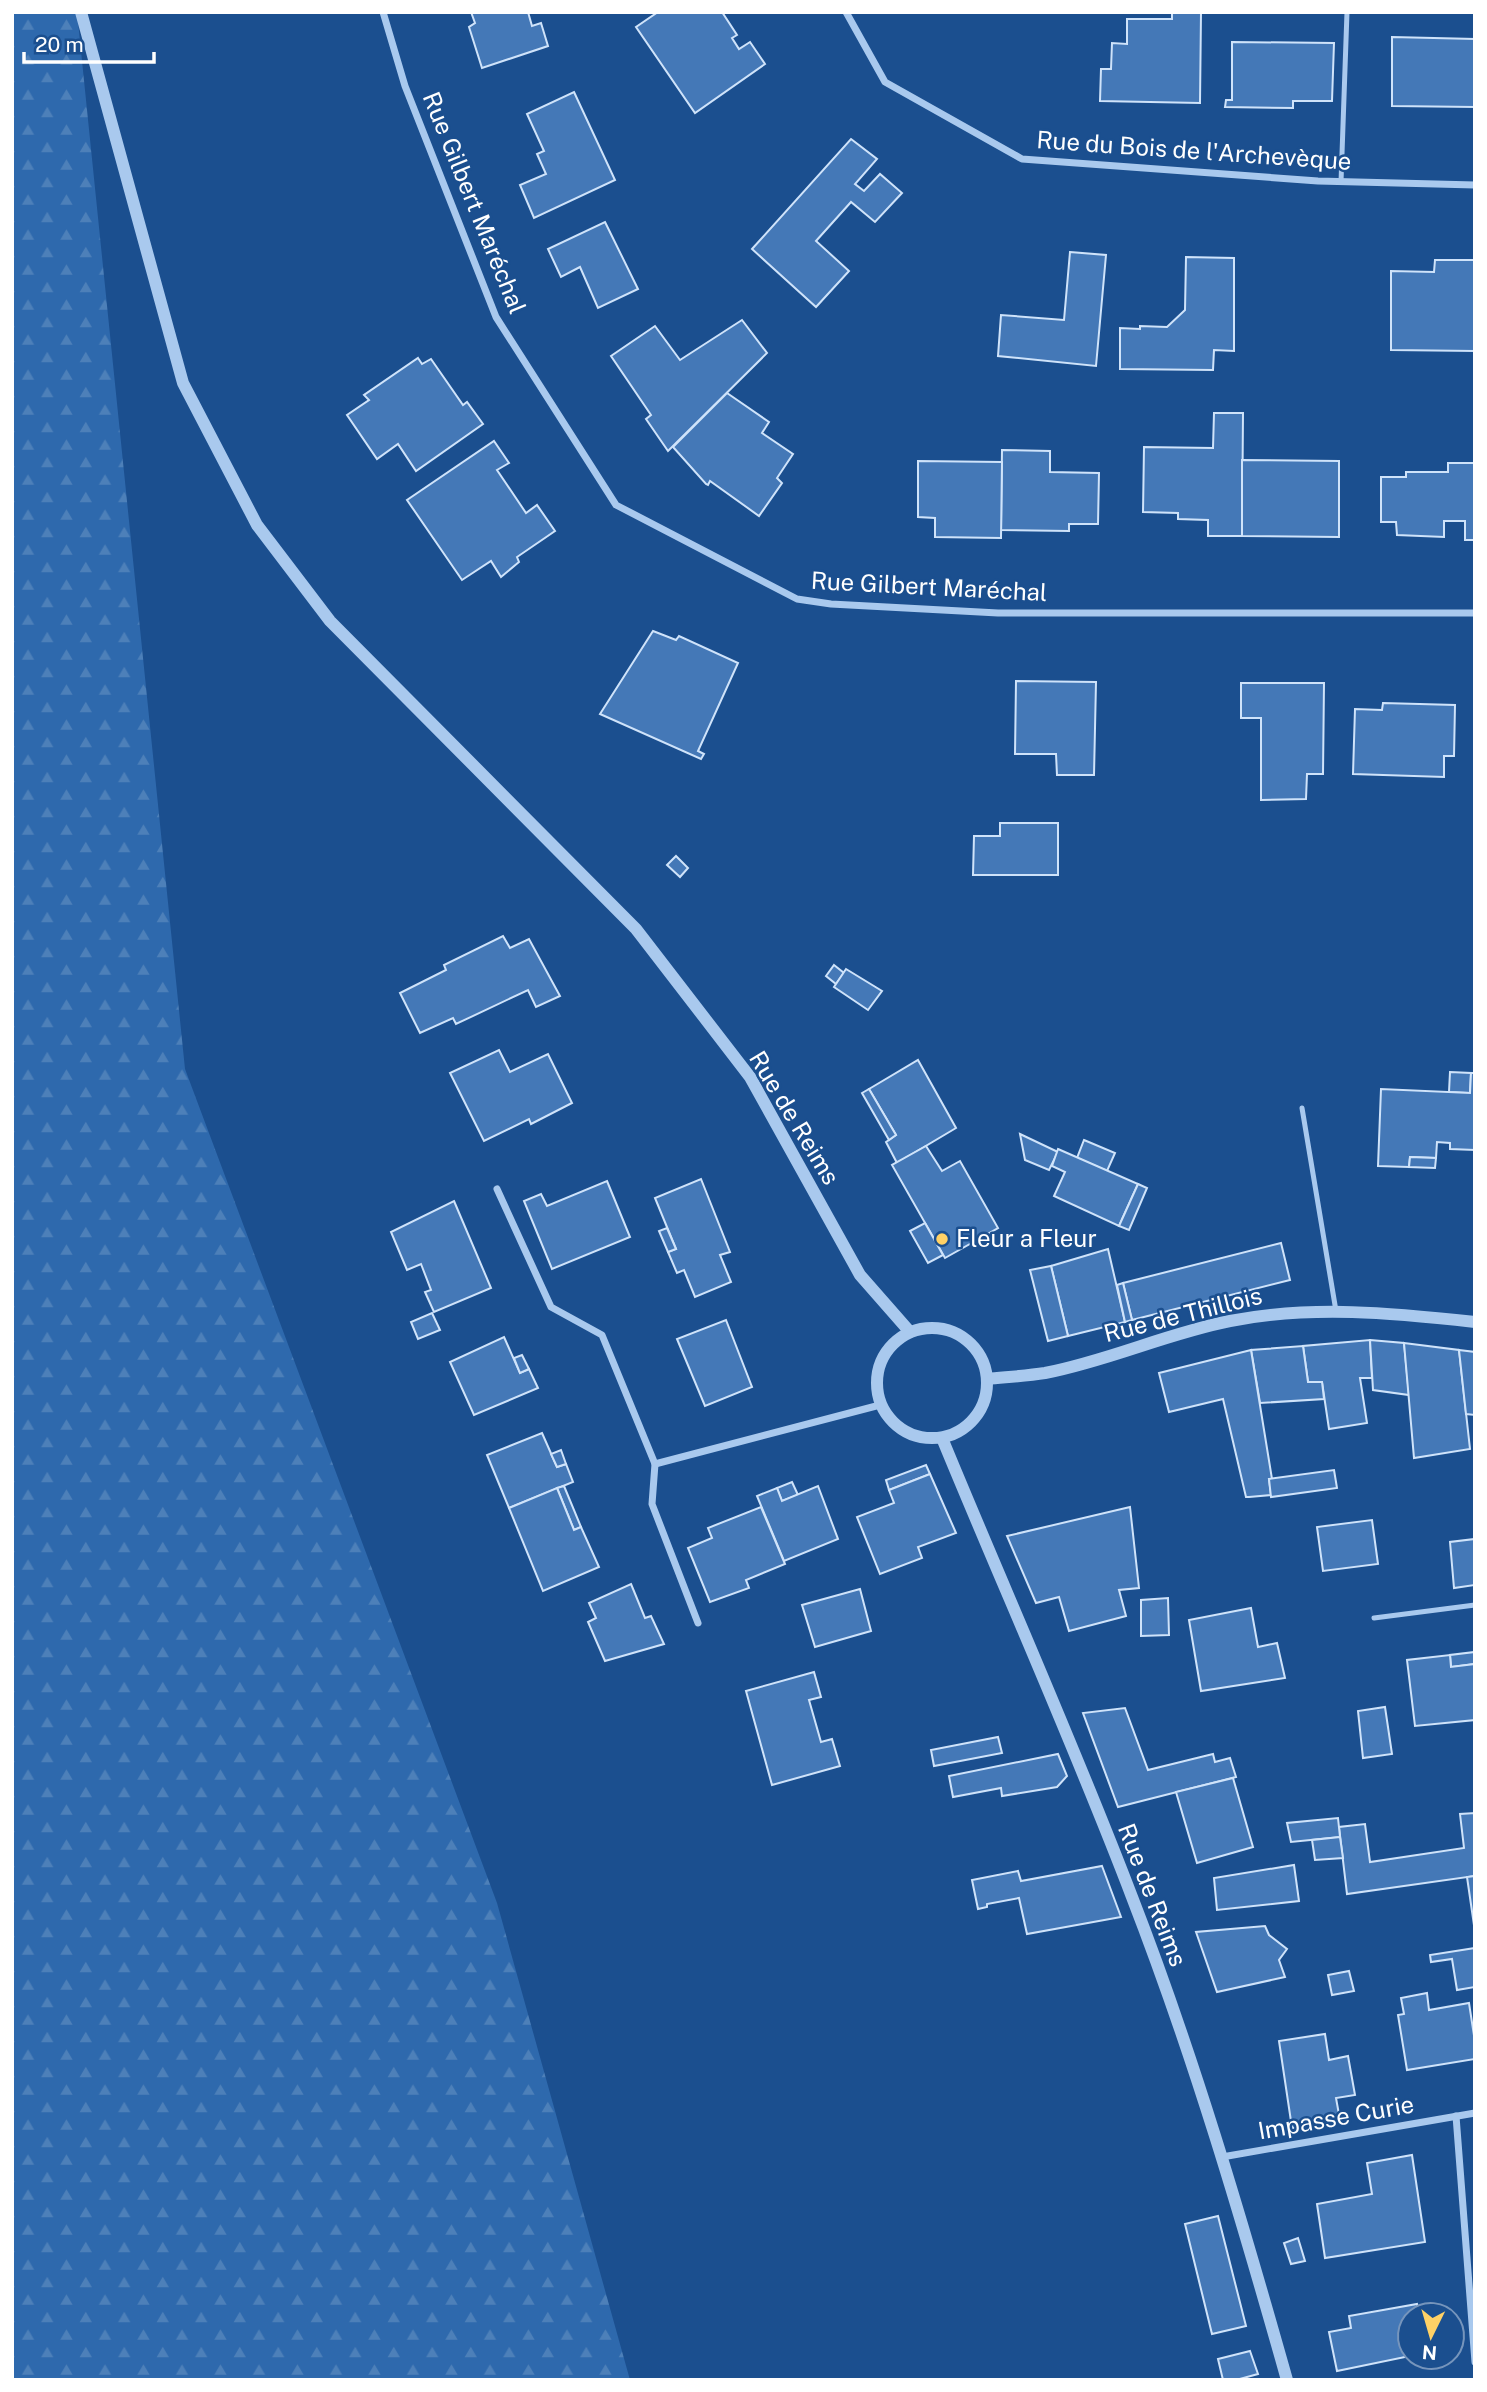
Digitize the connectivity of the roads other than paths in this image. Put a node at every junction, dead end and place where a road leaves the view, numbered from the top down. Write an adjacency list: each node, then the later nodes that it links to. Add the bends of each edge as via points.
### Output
1 (82, 12): 12 (street, Rue de Reims, via 183,383 257,525 330,621 636,929 750,1077 860,1275)
2 (383, 12): 7 (street, Rue Gilbert Maréchal, via 405,86 496,317 616,505 797,599 831,604 998,613)
3 (846, 12): 5 (street, Rue du Bois de l'Archevèque, via 885,82 1022,159)
4 (1347, 12): 5 (lane)
5 (1341, 182): 6 (street, Rue du Bois de l'Archevèque)
6 (1475, 185)
7 (1475, 613)
8 (1302, 1108): 10 (lane)
9 (497, 1189): 16 (street, via 551,1307 602,1335)
10 (1336, 1311): 11 (street, Rue de Thillois); 13 (street, Rue de Thillois, via 1287,1312 1229,1321 1047,1372)
11 (1475, 1322)
12 (910, 1332): 13 (street, via 944,1329 961,1336 974,1347); 14 (street, via 895,1341 877,1371)
13 (987, 1379): 15 (street, via 985,1399 976,1417)
14 (880, 1405): 15 (street, via 906,1432); 16 (street)
15 (942, 1438): 22 (street, Rue de Reims, via 1133,1899)
16 (655, 1464): 19 (street, via 652,1504)
17 (1475, 1605): 18 (lane)
18 (1374, 1618)
19 (698, 1623)
20 (1475, 2113): 21 (street, Impasse Curie)
21 (1456, 2116): 22 (street, Impasse Curie); 23 (street)
22 (1222, 2157): 24 (street, Rue de Reims)
23 (1475, 2362)
24 (1287, 2380)

